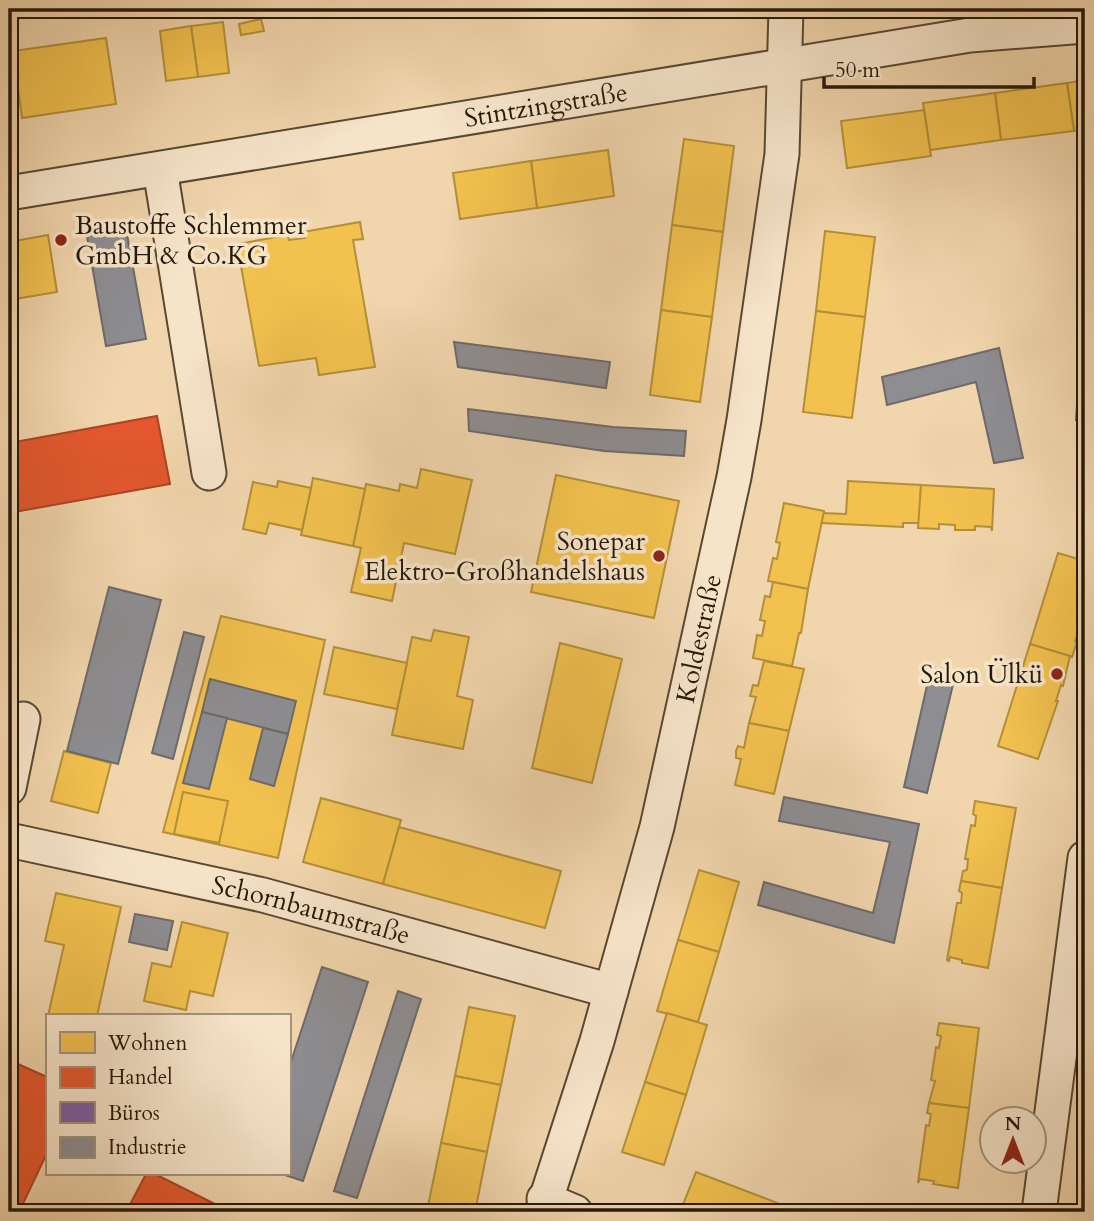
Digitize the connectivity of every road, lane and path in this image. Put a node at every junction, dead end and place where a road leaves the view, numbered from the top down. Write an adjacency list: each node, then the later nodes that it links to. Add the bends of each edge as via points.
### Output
1 (786, 9): 3 (street, Koldestraße)
2 (1085, 26): 3 (street, Stintzingstraße, via 970,35)
3 (784, 65): 4 (street, Stintzingstraße); 11 (street, Koldestraße, via 782,153 734,477 657,827)
4 (160, 169): 5 (street, Stintzingstraße); 6 (street)
5 (9, 193)
6 (209, 474)
7 (23, 719): 8 (street)
8 (9, 788)
9 (9, 840): 11 (street, Schornbaumstraße, via 263,895)
10 (1085, 858): 14 (street)
11 (611, 991): 12 (street, Koldestraße)
12 (541, 1208): 13 (street)
13 (575, 1212)
14 (1039, 1212)

